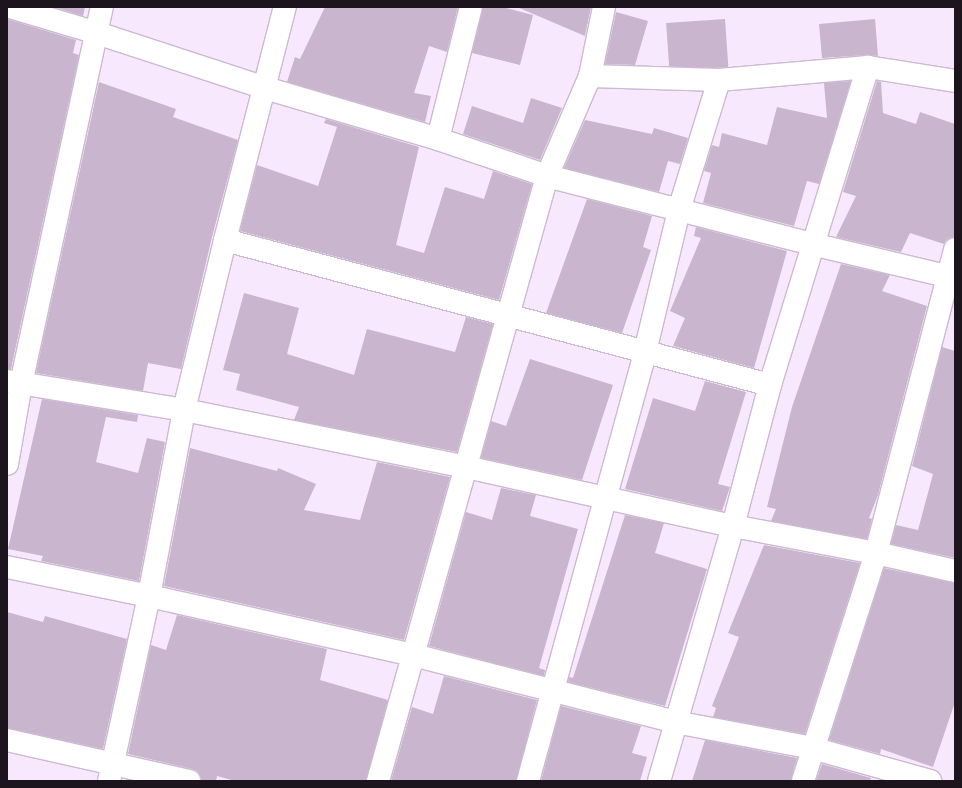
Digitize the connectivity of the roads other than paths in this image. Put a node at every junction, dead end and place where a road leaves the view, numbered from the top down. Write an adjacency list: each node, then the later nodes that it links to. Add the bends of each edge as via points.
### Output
1 (10, 7): 6 (street)
2 (102, 7): 6 (street)
3 (285, 7): 11 (street)
4 (471, 7): 12 (street)
5 (604, 7): 8 (street)
6 (96, 33): 11 (street); 21 (street)
7 (868, 67): 9 (street); 10 (street); 16 (street)
8 (590, 76): 9 (street); 13 (street)
9 (719, 80): 14 (street)
10 (955, 81)
11 (265, 88): 12 (street); 15 (street)
12 (438, 139): 13 (street)
13 (547, 176): 14 (street); 19 (street)
14 (679, 210): 16 (street); 20 (street)
15 (225, 240): 19 (street); 23 (street)
16 (812, 244): 18 (street); 22 (street)
17 (955, 249): 18 (street)
18 (951, 277): 28 (street)
19 (508, 316): 20 (street); 25 (street)
20 (645, 352): 22 (street); 26 (street)
21 (14, 383): 23 (street); 24 (street)
22 (770, 385): 27 (street)
23 (184, 410): 25 (street); 31 (street)
24 (7, 464)
25 (466, 467): 26 (street); 32 (street)
26 (605, 498): 27 (street); 33 (street)
27 (733, 526): 28 (street); 34 (street)
28 (876, 553): 30 (street); 36 (street)
29 (7, 567): 31 (street)
30 (955, 571)
31 (149, 596): 32 (street); 37 (street)
32 (413, 655): 33 (street); 39 (street)
33 (554, 691): 34 (street); 40 (street)
34 (675, 722): 36 (street); 41 (street)
35 (7, 740): 37 (street)
36 (812, 748): 42 (street); 43 (street)
37 (111, 773): 38 (street)
38 (189, 781)
39 (378, 781)
40 (528, 781)
41 (658, 781)
42 (803, 781)
43 (930, 781)

